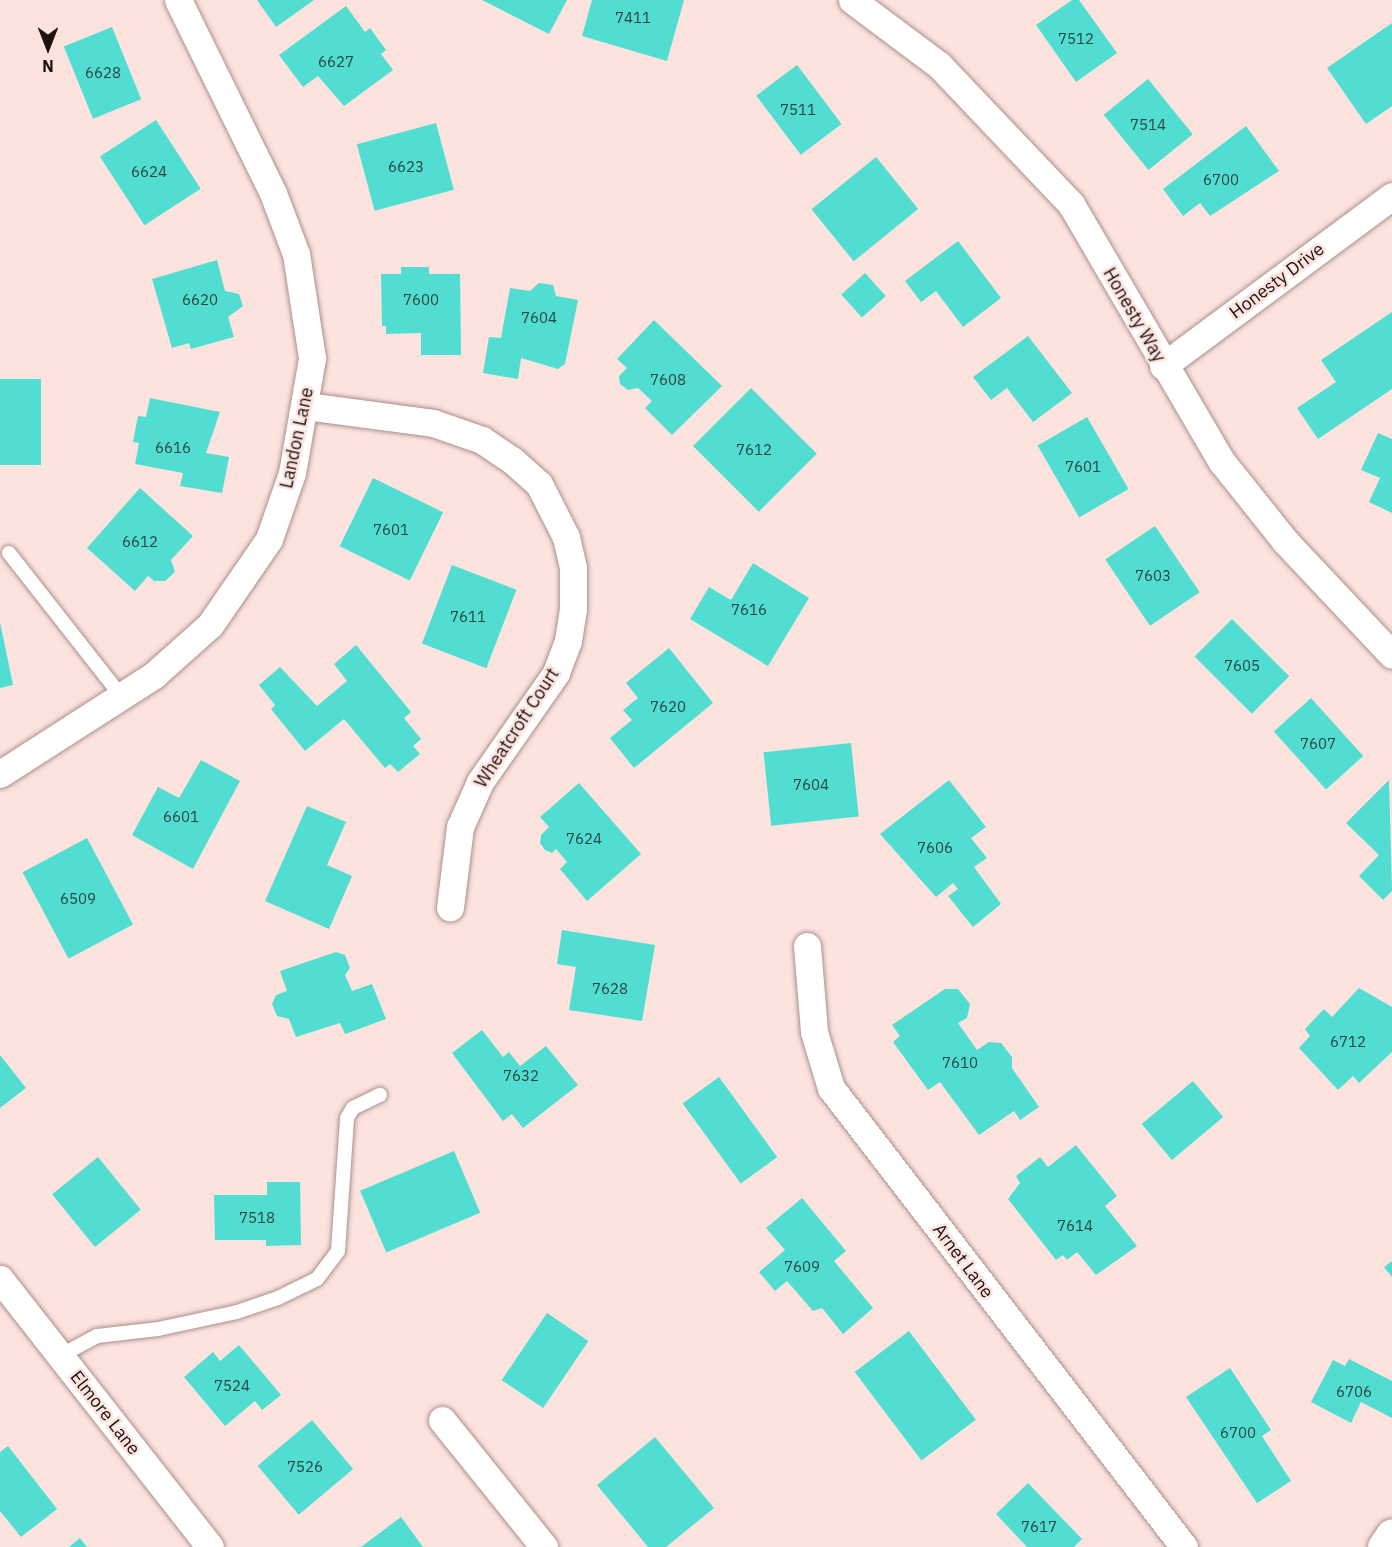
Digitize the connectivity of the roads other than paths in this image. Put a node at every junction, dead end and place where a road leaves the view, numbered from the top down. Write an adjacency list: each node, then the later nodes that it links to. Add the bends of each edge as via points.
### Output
1 (178, 0): 5 (street, Landon Lane, via 273,193 296,254 312,358)
2 (852, 0): 4 (street, Honesty Way, via 939,65 1071,204)
3 (1392, 196): 4 (street, Honesty Drive)
4 (1163, 366): 7 (street, Honesty Way, via 1222,462 1285,541)
5 (306, 406): 8 (street, Landon Lane, via 292,474 269,539 210,625 154,675); 10 (street, Wheatcroft Court, via 433,423 482,440 539,484 566,537 573,568 568,641 556,673 476,791 460,827)
6 (9, 554): 8 (lane)
7 (1392, 655)
8 (121, 696): 9 (street, Landon Lane)
9 (0, 774)
10 (450, 907)
11 (807, 946): 19 (street, Arnet Lane, via 814,1032 831,1088)
12 (380, 1095): 14 (lane, via 353,1108 347,1118 338,1251 317,1279 237,1312 158,1329 97,1336)
13 (0, 1279): 14 (street, Elmore Lane)
14 (60, 1356): 17 (street, Elmore Lane)
15 (442, 1420): 18 (street)
16 (1392, 1535): 20 (main road)
17 (210, 1547)
18 (544, 1547)
19 (1184, 1547)
20 (1384, 1547)

